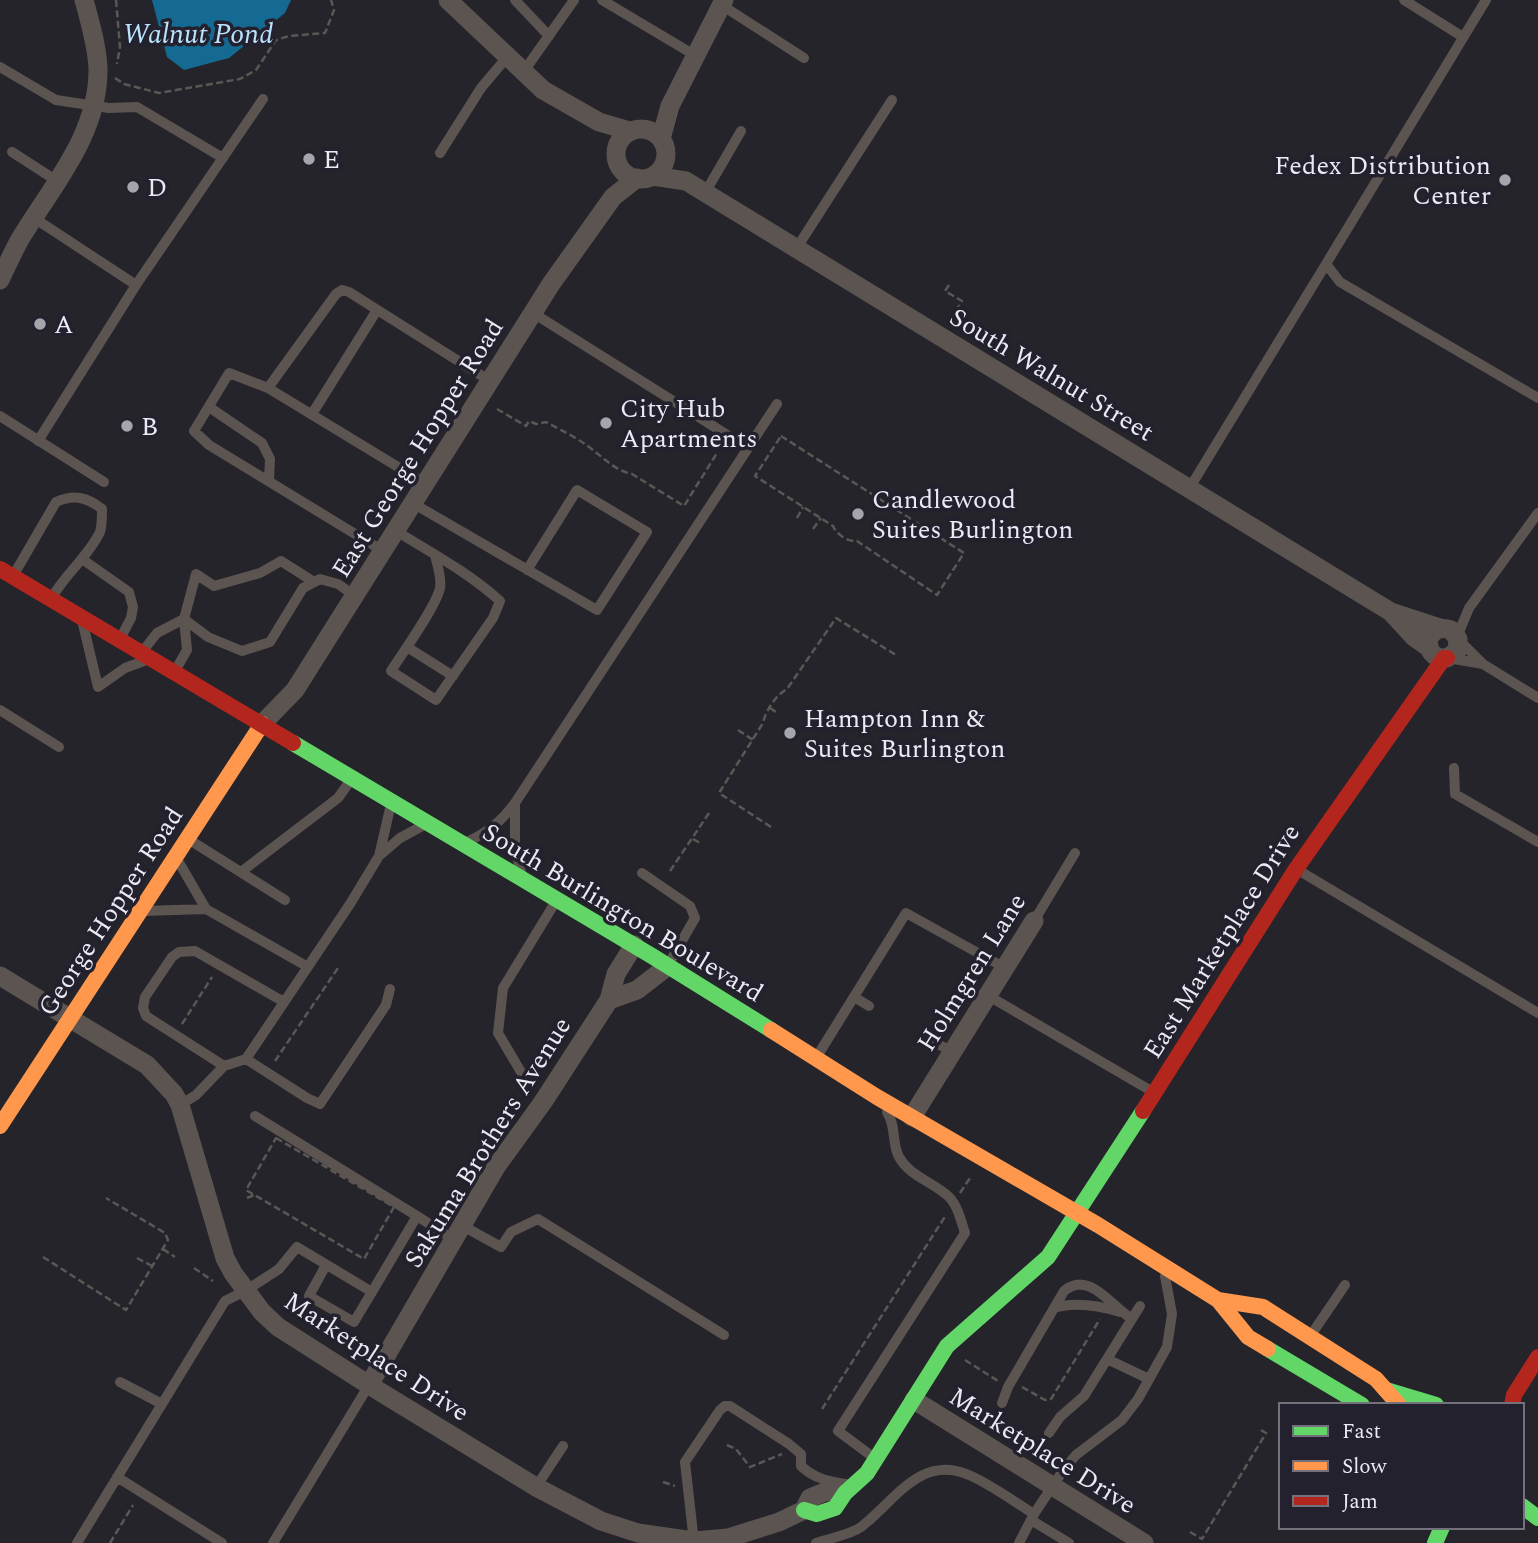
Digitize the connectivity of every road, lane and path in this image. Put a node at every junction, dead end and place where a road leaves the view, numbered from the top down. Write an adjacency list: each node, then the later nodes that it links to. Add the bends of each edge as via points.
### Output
1 (83, 0): 20 (street, via 98,67)
2 (116, 0): 3 (path, via 120,47 114,78 159,93 240,79 256,70 276,40 325,33 334,10)
3 (331, 0)
4 (448, 0): 13 (street)
5 (515, 0): 11 (lane)
6 (574, 0): 11 (lane)
7 (602, 0): 14 (lane)
8 (1404, 0): 12 (lane)
9 (1486, 0): 12 (lane)
10 (724, 3): 14 (street); 15 (lane)
11 (549, 36): 17 (lane)
12 (1463, 37): 35 (lane)
13 (508, 56): 17 (street); 27 (lane, via 481,88)
14 (696, 56): 21 (street)
15 (804, 58)
16 (0, 66): 20 (lane, via 56,100)
17 (524, 71): 22 (street, via 543,90)
18 (263, 99): 28 (lane)
19 (892, 100): 34 (lane)
20 (93, 104): 28 (lane, via 137,107); 30 (street, via 89,125)
21 (670, 106): 23 (street); 25 (street)
22 (599, 122): 23 (street); 29 (street)
23 (637, 130): 25 (street, via 650,131); 29 (street, via 619,141)
24 (741, 131): 32 (lane)
25 (663, 144): 29 (street, via 663,164); 31 (street, South Walnut Street)
26 (12, 152): 30 (lane)
27 (440, 153)
28 (223, 158): 37 (lane)
29 (631, 169): 31 (street, South Walnut Street); 40 (street, East George Hopper Road)
30 (57, 181): 33 (street)
31 (686, 181): 32 (street, South Walnut Street)
32 (705, 193): 34 (street, South Walnut Street)
33 (34, 218): 36 (street); 37 (lane)
34 (796, 249): 56 (street, South Walnut Street)
35 (1326, 264): 44 (lane, via 1340,282); 56 (lane)
36 (0, 280)
37 (136, 285): 50 (lane)
38 (949, 285): 41 (path, via 946,291 962,301)
39 (377, 310): 42 (lane); 43 (lane, via 349,292 335,294); 48 (lane)
40 (533, 313): 42 (street, East George Hopper Road); 51 (lane)
41 (949, 321)
42 (490, 381): 55 (street, East George Hopper Road)
43 (268, 388): 46 (lane, via 229,373); 48 (lane)
44 (1538, 398)
45 (777, 404): 51 (lane)
46 (209, 407): 53 (lane, via 262,443 270,459); 53 (lane, via 194,431)
47 (498, 409): 52 (path, via 526,426 529,421 546,422 684,506)
48 (312, 414): 55 (lane)
49 (0, 416): 50 (lane)
50 (38, 441): 54 (lane)
51 (748, 448): 97 (lane)
52 (717, 453)
53 (268, 481): 64 (lane)
54 (104, 482)
55 (426, 484): 57 (street, East George Hopper Road)
56 (1189, 489): 73 (street, South Walnut Street)
57 (414, 504): 63 (street, East George Hopper Road); 67 (lane)
58 (803, 507): 60 (path); 61 (path); 61 (path, via 755,476 779,436 964,553 937,594)
59 (1538, 513): 72 (lane)
60 (797, 518)
61 (821, 518): 62 (path)
62 (813, 529)
63 (396, 531): 64 (street, East George Hopper Road); 65 (lane)
64 (384, 551): 70 (street, East George Hopper Road)
65 (435, 555): 78 (lane, via 440,588); 84 (lane, via 500,601)
66 (82, 559): 68 (lane, via 101,530 102,509 89,498 67,497 56,502); 71 (lane, via 63,578); 77 (lane, via 129,592 131,618)
67 (527, 570): 67 (lane, via 597,610 647,532 577,490)
68 (6, 573): 71 (main road, South Burlington Boulevard)
69 (314, 582): 70 (lane, via 338,584); 75 (lane, via 303,588 270,642 242,651 208,637); 75 (lane, via 281,561 260,573 214,586 196,574)
70 (355, 596): 90 (street, East George Hopper Road, via 295,690)
71 (52, 599): 74 (main road, South Burlington Boulevard)
72 (1469, 608): 76 (lane); 76 (lane)
73 (1391, 612): 76 (street, South Walnut Street); 79 (street, South Walnut Street)
74 (82, 617): 77 (main road, South Burlington Boulevard); 80 (lane, via 98,687)
75 (184, 619): 80 (lane, via 158,633); 83 (lane, via 187,650)
76 (1449, 633): 79 (street, via 1430,635); 79 (street, via 1457,651); 82 (lane)
77 (120, 639): 80 (main road, South Burlington Boulevard)
78 (407, 647): 84 (lane); 84 (lane, via 391,671 436,701)
79 (1437, 653): 82 (lane); 86 (street, East Marketplace Drive)
80 (147, 655): 83 (main road, South Burlington Boulevard)
81 (896, 655): 87 (path, via 836,618)
82 (1483, 664): 85 (lane)
83 (174, 671): 90 (main road, South Burlington Boulevard)
84 (453, 676)
85 (1538, 698)
86 (1414, 701): 109 (main road, East Marketplace Drive)
87 (769, 708): 89 (path); 92 (path)
88 (0, 710): 93 (lane)
89 (776, 712)
90 (262, 724): 95 (main road, South Burlington Boulevard); 101 (main road, George Hopper Road)
91 (738, 730): 92 (path)
92 (753, 740): 100 (path, via 719,793)
93 (59, 747)
94 (1454, 768): 103 (lane, via 1455,794)
95 (352, 777): 96 (main road, South Burlington Boulevard); 111 (lane, via 338,798)
96 (391, 801): 99 (main road, South Burlington Boulevard); 107 (lane)
97 (515, 803): 105 (lane, via 503,820); 113 (lane, via 515,849)
98 (709, 813): 102 (path)
99 (428, 822): 105 (main road, South Burlington Boulevard); 107 (lane)
100 (771, 828)
101 (188, 838): 108 (main road, George Hopper Road); 111 (lane)
102 (693, 839): 104 (path); 110 (path)
103 (1538, 842)
104 (701, 843)
105 (464, 844): 113 (main road, South Burlington Boulevard)
106 (1076, 853): 118 (lane, Holmgren Lane)
107 (379, 856): 121 (lane)
108 (175, 857): 116 (lane); 117 (main road, George Hopper Road)
109 (1296, 869): 132 (lane); 142 (main road, East Marketplace Drive)
110 (670, 871)
111 (241, 872): 114 (lane)
112 (642, 873): 120 (lane, via 690,906 695,918)
113 (523, 879): 115 (main road, South Burlington Boulevard)
114 (285, 900)
115 (557, 900): 119 (main road, South Burlington Boulevard); 140 (lane, via 503,988 498,1033)
116 (206, 909): 117 (lane); 121 (lane)
117 (141, 911): 133 (main road, George Hopper Road)
118 (1034, 921): 123 (street, Holmgren Lane)
119 (634, 945): 120 (main road, South Burlington Boulevard); 129 (street, Sakuma Brothers Avenue, via 616,974)
120 (668, 966): 129 (street, via 637,990); 138 (main road, South Burlington Boulevard)
121 (308, 967): 130 (lane)
122 (338, 968): 141 (path)
123 (1004, 968): 127 (street, Holmgren Lane); 128 (lane, via 906,913)
124 (216, 971): 134 (path)
125 (0, 976): 133 (street, Marketplace Drive)
126 (390, 989): 141 (lane, via 386,1006 320,1104)
127 (988, 995): 136 (street, Holmgren Lane); 142 (lane)
128 (854, 997): 131 (lane); 138 (lane)
129 (608, 1000): 156 (street, Sakuma Brothers Avenue)
130 (284, 1002): 137 (lane); 139 (lane, via 195,951 172,957 145,997 146,1016)
131 (869, 1006)
132 (1538, 1013)
133 (69, 1018): 144 (street, Marketplace Drive, via 147,1065); 147 (main road, George Hopper Road)
134 (177, 1030)
135 (933, 1041): 136 (lane)
136 (952, 1052): 146 (street, Holmgren Lane)
137 (246, 1059): 139 (lane); 141 (lane)
138 (816, 1059): 143 (main road, South Burlington Boulevard)
139 (224, 1066): 144 (lane)
140 (521, 1072)
141 (268, 1073)
142 (1155, 1094): 154 (main road, East Marketplace Drive)
143 (877, 1097): 146 (main road, South Burlington Boulevard); 199 (lane, via 892,1120 898,1154 908,1169 949,1197 965,1233 838,1431)
144 (180, 1105): 167 (street, Marketplace Drive, via 225,1258)
145 (255, 1116): 155 (lane)
146 (912, 1117): 154 (main road, South Burlington Boulevard)
147 (0, 1126)
148 (972, 1175): 149 (path)
149 (960, 1194)
150 (254, 1195): 150 (path, via 364,1259 394,1208 276,1138 246,1190); 152 (path)
151 (106, 1198): 157 (path, via 165,1233 168,1240)
152 (247, 1198)
153 (950, 1209): 193 (path)
154 (1077, 1213): 161 (main road, South Burlington Boulevard); 187 (main road, East Marketplace Drive, via 1048,1257 947,1346)
155 (417, 1216): 156 (lane); 168 (lane)
156 (457, 1232): 175 (lane, via 501,1247 510,1232 538,1219); 183 (street, Sakuma Brothers Avenue)
157 (163, 1249): 159 (path); 163 (path)
158 (43, 1257): 163 (path, via 127,1310)
159 (175, 1257)
160 (137, 1258): 163 (path)
161 (1154, 1261): 169 (main road, South Burlington Boulevard); 180 (lane, via 1167,1278 1172,1314 1167,1347)
162 (326, 1265): 167 (lane, via 297,1247 279,1269); 168 (lane); 168 (lane, via 309,1296 354,1322)
163 (152, 1266)
164 (194, 1268): 165 (path)
165 (213, 1281)
166 (1345, 1285): 176 (lane)
167 (245, 1291): 183 (street, Marketplace Drive, via 278,1327); 191 (lane, via 225,1300)
168 (372, 1292)
169 (1218, 1300): 176 (main road, South Burlington Boulevard, via 1263,1307); 188 (main road, South Burlington Boulevard, via 1248,1337)
170 (1140, 1306): 174 (lane)
171 (1054, 1308): 172 (lane, via 1071,1305); 172 (lane, via 1064,1291 1078,1283 1104,1295); 192 (lane)
172 (1120, 1312): 174 (lane)
173 (1103, 1313): 182 (path, via 1051,1399)
174 (1132, 1319): 179 (lane)
175 (724, 1335)
176 (1310, 1335): 185 (main road, South Burlington Boulevard)
177 (1538, 1357): 186 (main road)
178 (962, 1358): 184 (path)
179 (1107, 1359): 180 (lane); 195 (lane, via 1084,1396 1060,1416)
180 (1149, 1379): 203 (lane, via 1122,1420 1076,1455)
181 (120, 1382): 191 (lane)
182 (1017, 1384)
183 (369, 1385): 204 (street, Marketplace Drive); 215 (lane)
184 (1003, 1385)
185 (1386, 1390): 189 (main road, South Burlington Boulevard); 190 (main road)
186 (1513, 1400)
187 (914, 1401): 199 (main road, East Marketplace Drive); 203 (street, Marketplace Drive)
188 (1359, 1403)
189 (1397, 1403)
190 (1429, 1403)
191 (162, 1404): 200 (lane)
192 (1002, 1404)
193 (822, 1409)
194 (1259, 1429): 210 (path, via 1266,1433 1202,1539)
195 (1049, 1433)
196 (727, 1445): 198 (path, via 750,1467 783,1453)
197 (563, 1446): 204 (lane)
198 (786, 1457)
199 (877, 1459): 205 (main road, East Marketplace Drive)
200 (117, 1477): 212 (lane); 214 (lane)
201 (663, 1482): 202 (path)
202 (681, 1485)
203 (1051, 1487): 208 (lane); 219 (street, Marketplace Drive)
204 (536, 1488): 211 (street, Marketplace Drive, via 601,1521 638,1533)
205 (848, 1490): 211 (street, Marketplace Drive, via 818,1494 804,1510 779,1522 728,1538); 211 (lane, via 816,1477 801,1466 801,1454 789,1444 725,1406 685,1462)
206 (133, 1505): 213 (path)
207 (1524, 1508): 209 (main road)
208 (1032, 1517): 216 (lane, via 970,1475 933,1471 902,1488 860,1528); 217 (lane); 218 (lane)
209 (1538, 1520)
210 (1191, 1532)
211 (694, 1542)
212 (76, 1543)
213 (110, 1543)
214 (222, 1543)
215 (273, 1543)
216 (816, 1543)
217 (1019, 1543)
218 (1069, 1543)
219 (1144, 1543)

